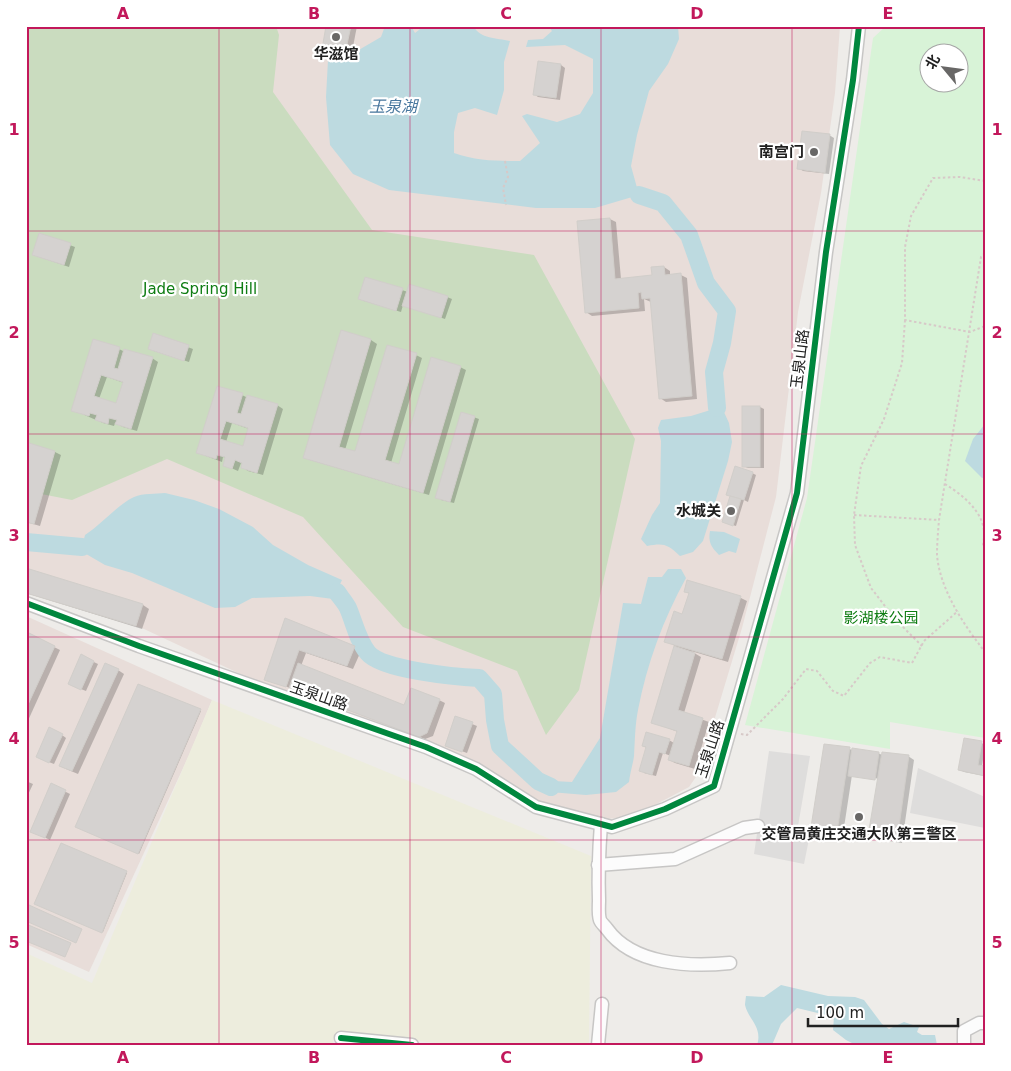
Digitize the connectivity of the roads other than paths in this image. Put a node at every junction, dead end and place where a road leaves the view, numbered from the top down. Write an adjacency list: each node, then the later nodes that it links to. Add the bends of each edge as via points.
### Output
1 (859, 26): 3 (street, 玉泉山路, via 826,252 797,494 714,786 665,809 612,827)
2 (26, 604): 3 (street, 玉泉山路, via 426,746 476,769 536,807)
3 (602, 824): 5 (street)
4 (758, 826): 5 (street, via 744,828 676,859)
5 (598, 864): 6 (street, via 600,920 627,948 644,956 676,963 705,966)
6 (730, 963)
7 (602, 1004): 11 (street)
8 (985, 1023): 12 (street, via 964,1031)
9 (342, 1038): 10 (street)
10 (412, 1045)
11 (598, 1045)
12 (964, 1045)

